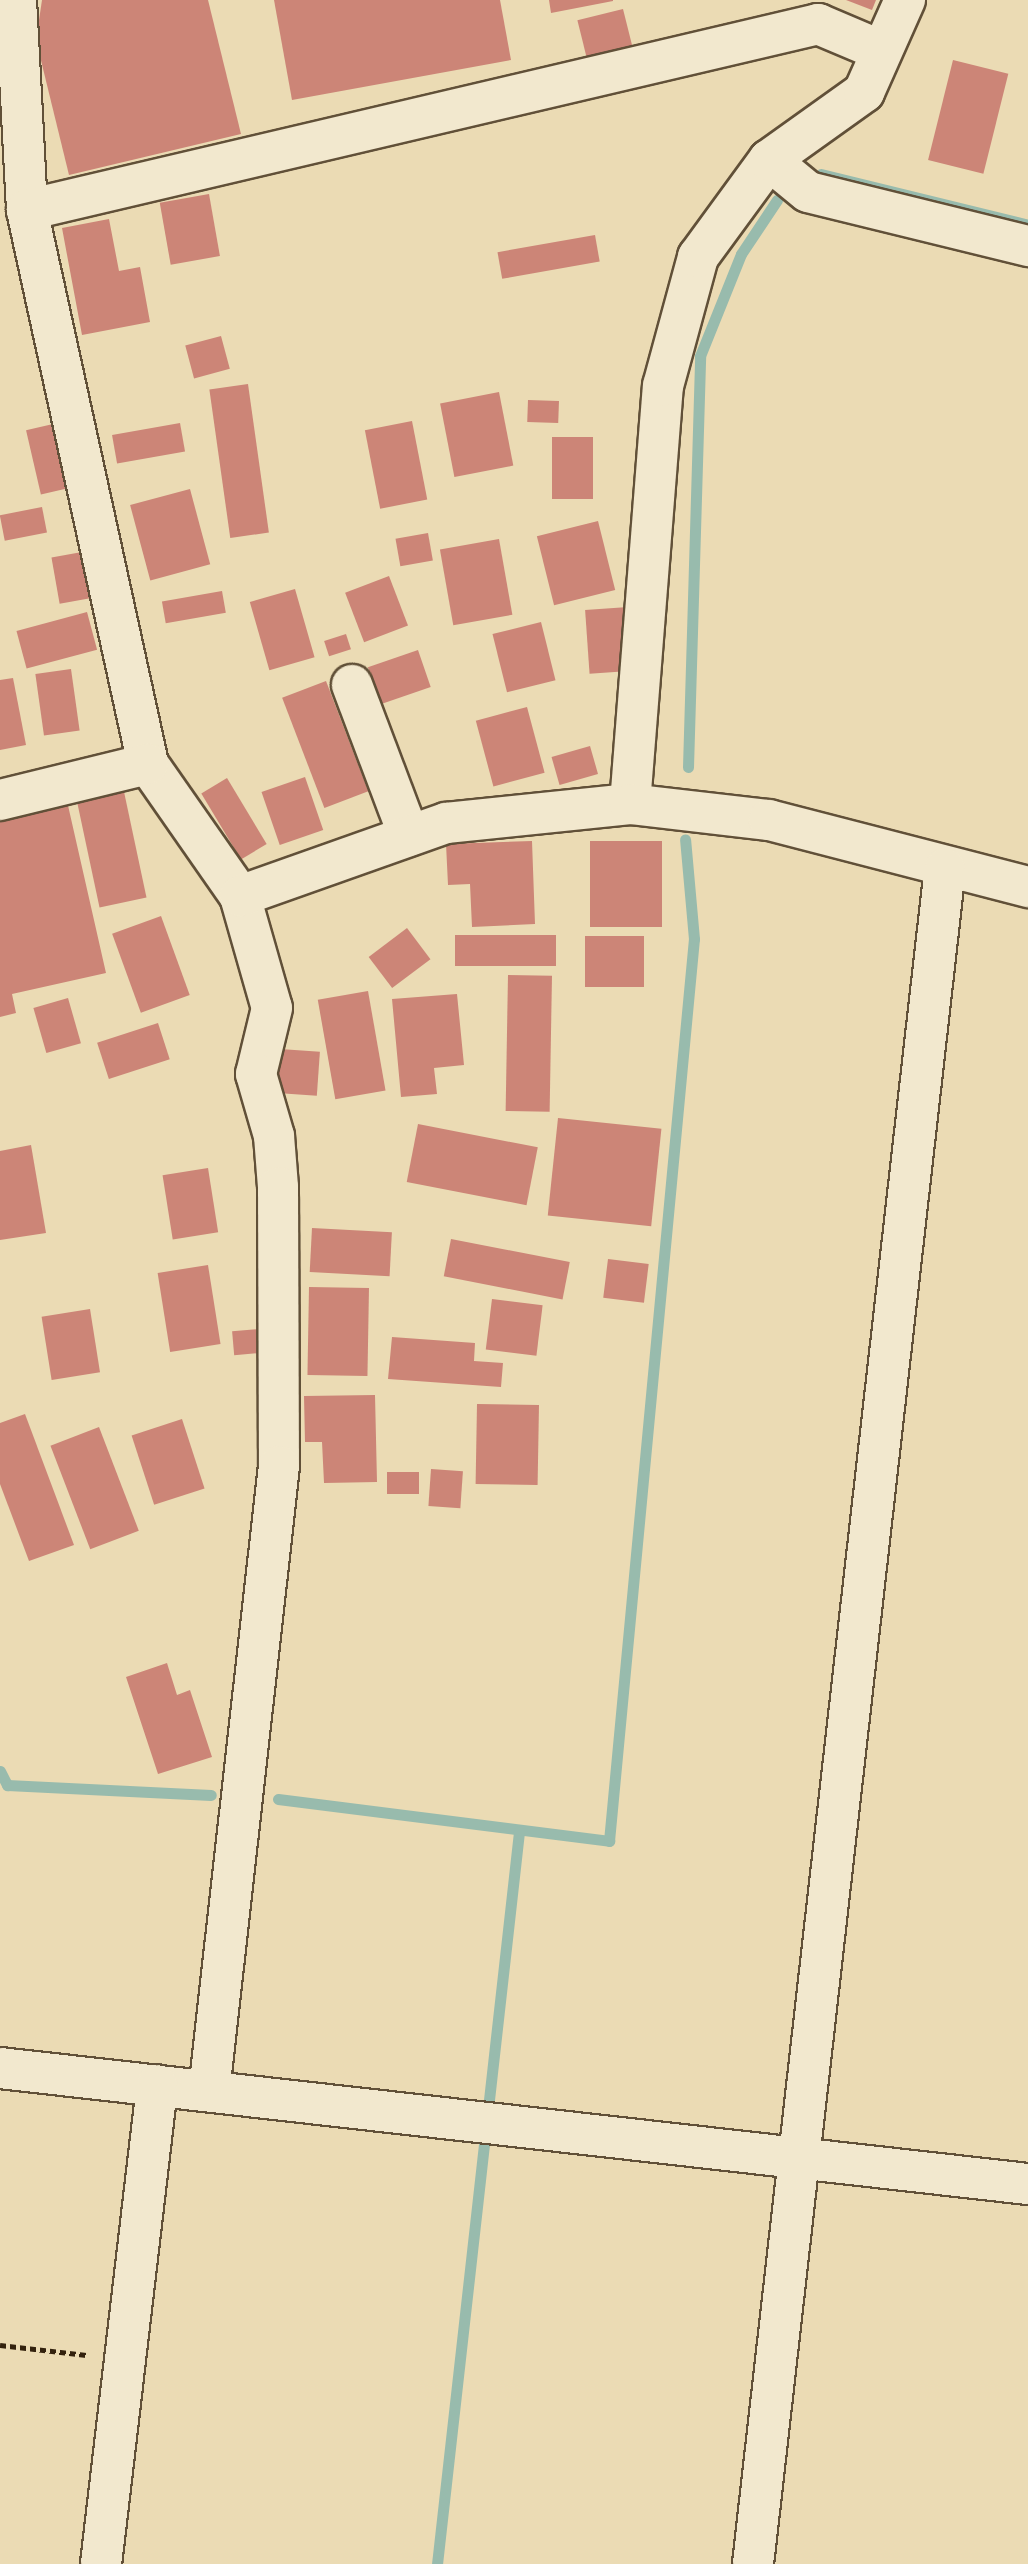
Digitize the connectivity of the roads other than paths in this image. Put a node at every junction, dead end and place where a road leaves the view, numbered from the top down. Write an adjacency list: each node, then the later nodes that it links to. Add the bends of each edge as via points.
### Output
1 (16, 0): 5 (street)
2 (905, 0): 3 (street)
3 (882, 51): 4 (street, via 864,92); 5 (street, via 818,24)
4 (769, 160): 6 (street, via 808,192); 10 (street, via 698,257 663,386)
5 (27, 210): 8 (street)
6 (1028, 246)
7 (352, 685): 11 (street)
8 (148, 764): 9 (street); 14 (street)
9 (0, 800)
10 (630, 804): 11 (street, via 446,823); 12 (street, via 714,809)
11 (409, 836): 14 (street)
12 (945, 869): 13 (street); 18 (street)
13 (1028, 887)
14 (240, 896): 17 (street, via 272,1008 256,1074 274,1136 278,1187 279,1466)
15 (0, 2068): 16 (street)
16 (157, 2085): 17 (street); 20 (street)
17 (209, 2091): 18 (street)
18 (799, 2161): 19 (street); 21 (street)
19 (1028, 2184)
20 (101, 2564)
21 (753, 2564)

